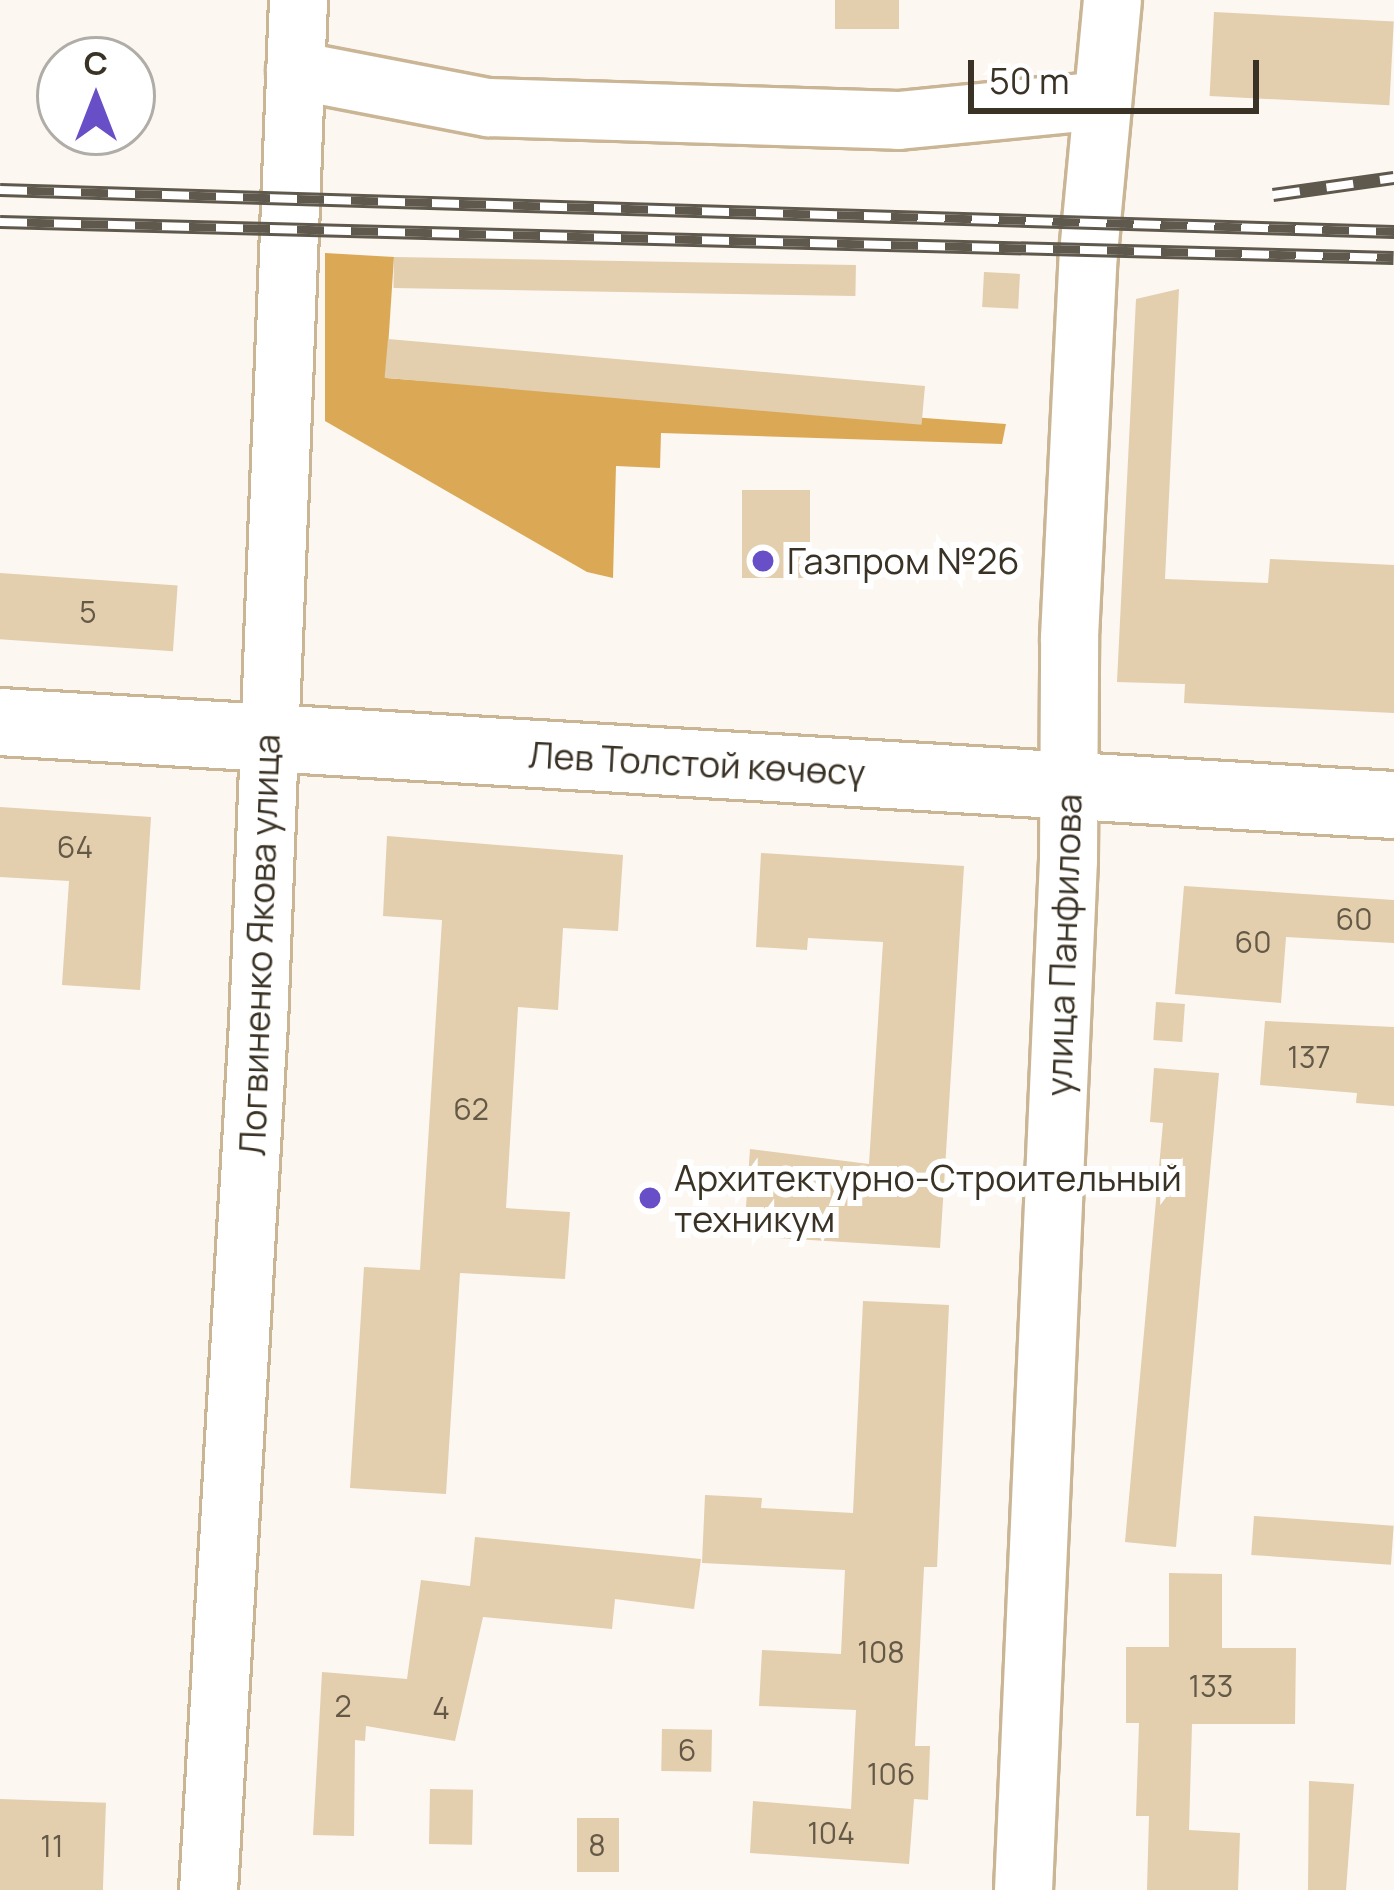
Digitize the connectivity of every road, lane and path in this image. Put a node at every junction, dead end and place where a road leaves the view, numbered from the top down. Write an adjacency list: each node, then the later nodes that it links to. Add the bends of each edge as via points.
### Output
1 (298, 0): 3 (street, Логвиненко Якова улица)
2 (1112, 0): 4 (street, улица Панфилова)
3 (295, 70): 4 (street, via 488,107 898,120); 6 (street, Логвиненко Якова улица)
4 (1102, 100): 7 (street, улица Панфилова, via 1069,637)
5 (0, 722): 6 (main road, Лев Толстой көчөсү)
6 (268, 740): 7 (main road, Лев Толстой көчөсү); 9 (street, Логвиненко Якова улица)
7 (1070, 784): 8 (main road, Лев Толстой көчөсү); 10 (street, улица Панфилова)
8 (1394, 805)
9 (208, 1890)
10 (1023, 1890)

